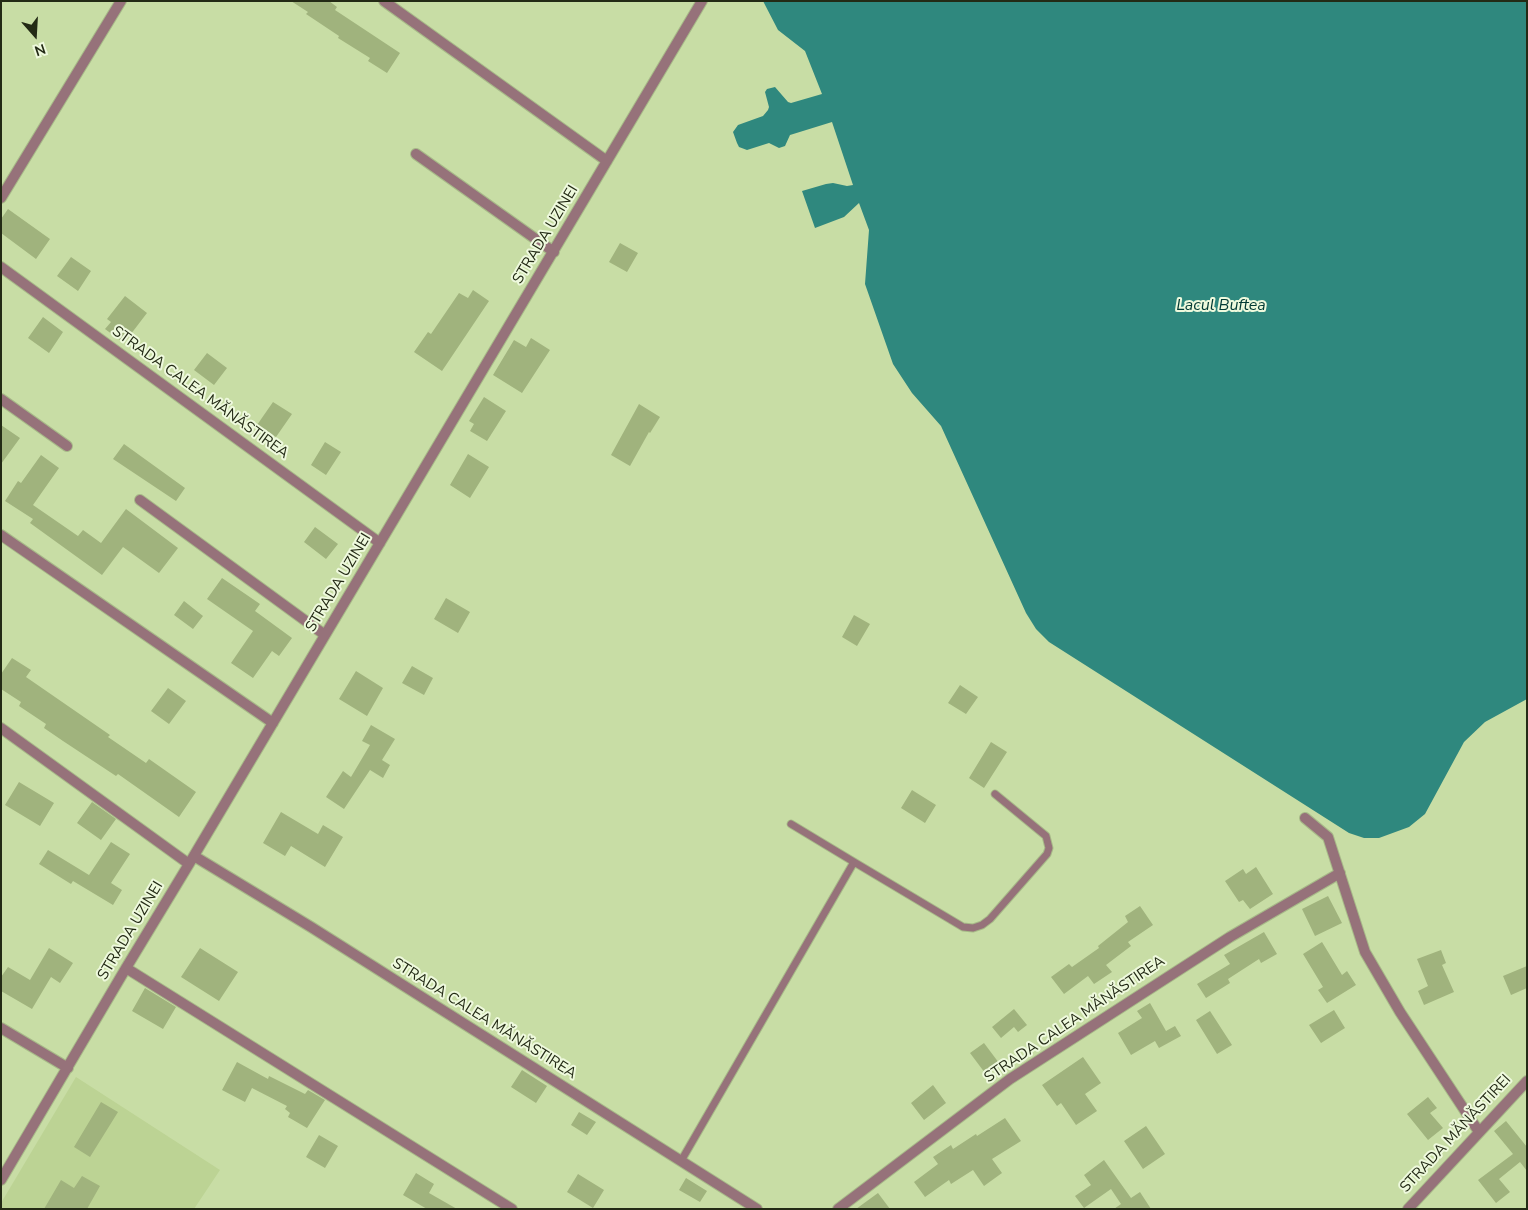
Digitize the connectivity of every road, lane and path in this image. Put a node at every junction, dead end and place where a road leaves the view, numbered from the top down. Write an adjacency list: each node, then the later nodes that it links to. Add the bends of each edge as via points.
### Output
1 (121, 1): 6 (street)
2 (384, 1): 5 (street)
3 (702, 1): 5 (street, STRADA UZINEI)
4 (416, 154): 7 (street)
5 (607, 161): 7 (street, STRADA UZINEI)
6 (1, 198)
7 (554, 252): 13 (street, STRADA UZINEI)
8 (1, 267): 13 (street, STRADA CALEA MĂNĂSTIREA)
9 (1, 399): 10 (street)
10 (67, 446)
11 (140, 500): 14 (street)
12 (1, 535): 15 (street)
13 (380, 543): 14 (street, STRADA UZINEI)
14 (325, 635): 15 (street, STRADA UZINEI)
15 (273, 723): 20 (street, STRADA UZINEI)
16 (1, 728): 20 (street, STRADA CALEA MĂNĂSTIREA)
17 (995, 794): 21 (lane, via 1041,831 1049,848 982,925 964,927)
18 (1305, 818): 22 (street, via 1328,837)
19 (790, 824): 21 (lane)
20 (192, 860): 23 (street, STRADA UZINEI); 28 (street, STRADA CALEA MĂNĂSTIREA, via 311,927)
21 (854, 862): 28 (lane)
22 (1340, 873): 27 (street, via 1365,952 1400,1012); 32 (street, STRADA CALEA MĂNĂSTIREA, via 1230,937 1010,1079)
23 (126, 968): 25 (street, STRADA UZINEI); 30 (street)
24 (1, 1028): 25 (street)
25 (68, 1068): 29 (street, STRADA UZINEI)
26 (1527, 1081): 27 (street, STRADA MĂNĂSTIREI)
27 (1479, 1132): 33 (street, STRADA MĂNĂSTIREI)
28 (681, 1161): 31 (street, STRADA CALEA MĂNĂSTIREA)
29 (3, 1174)
30 (512, 1209)
31 (757, 1209)
32 (838, 1209)
33 (1408, 1209)

